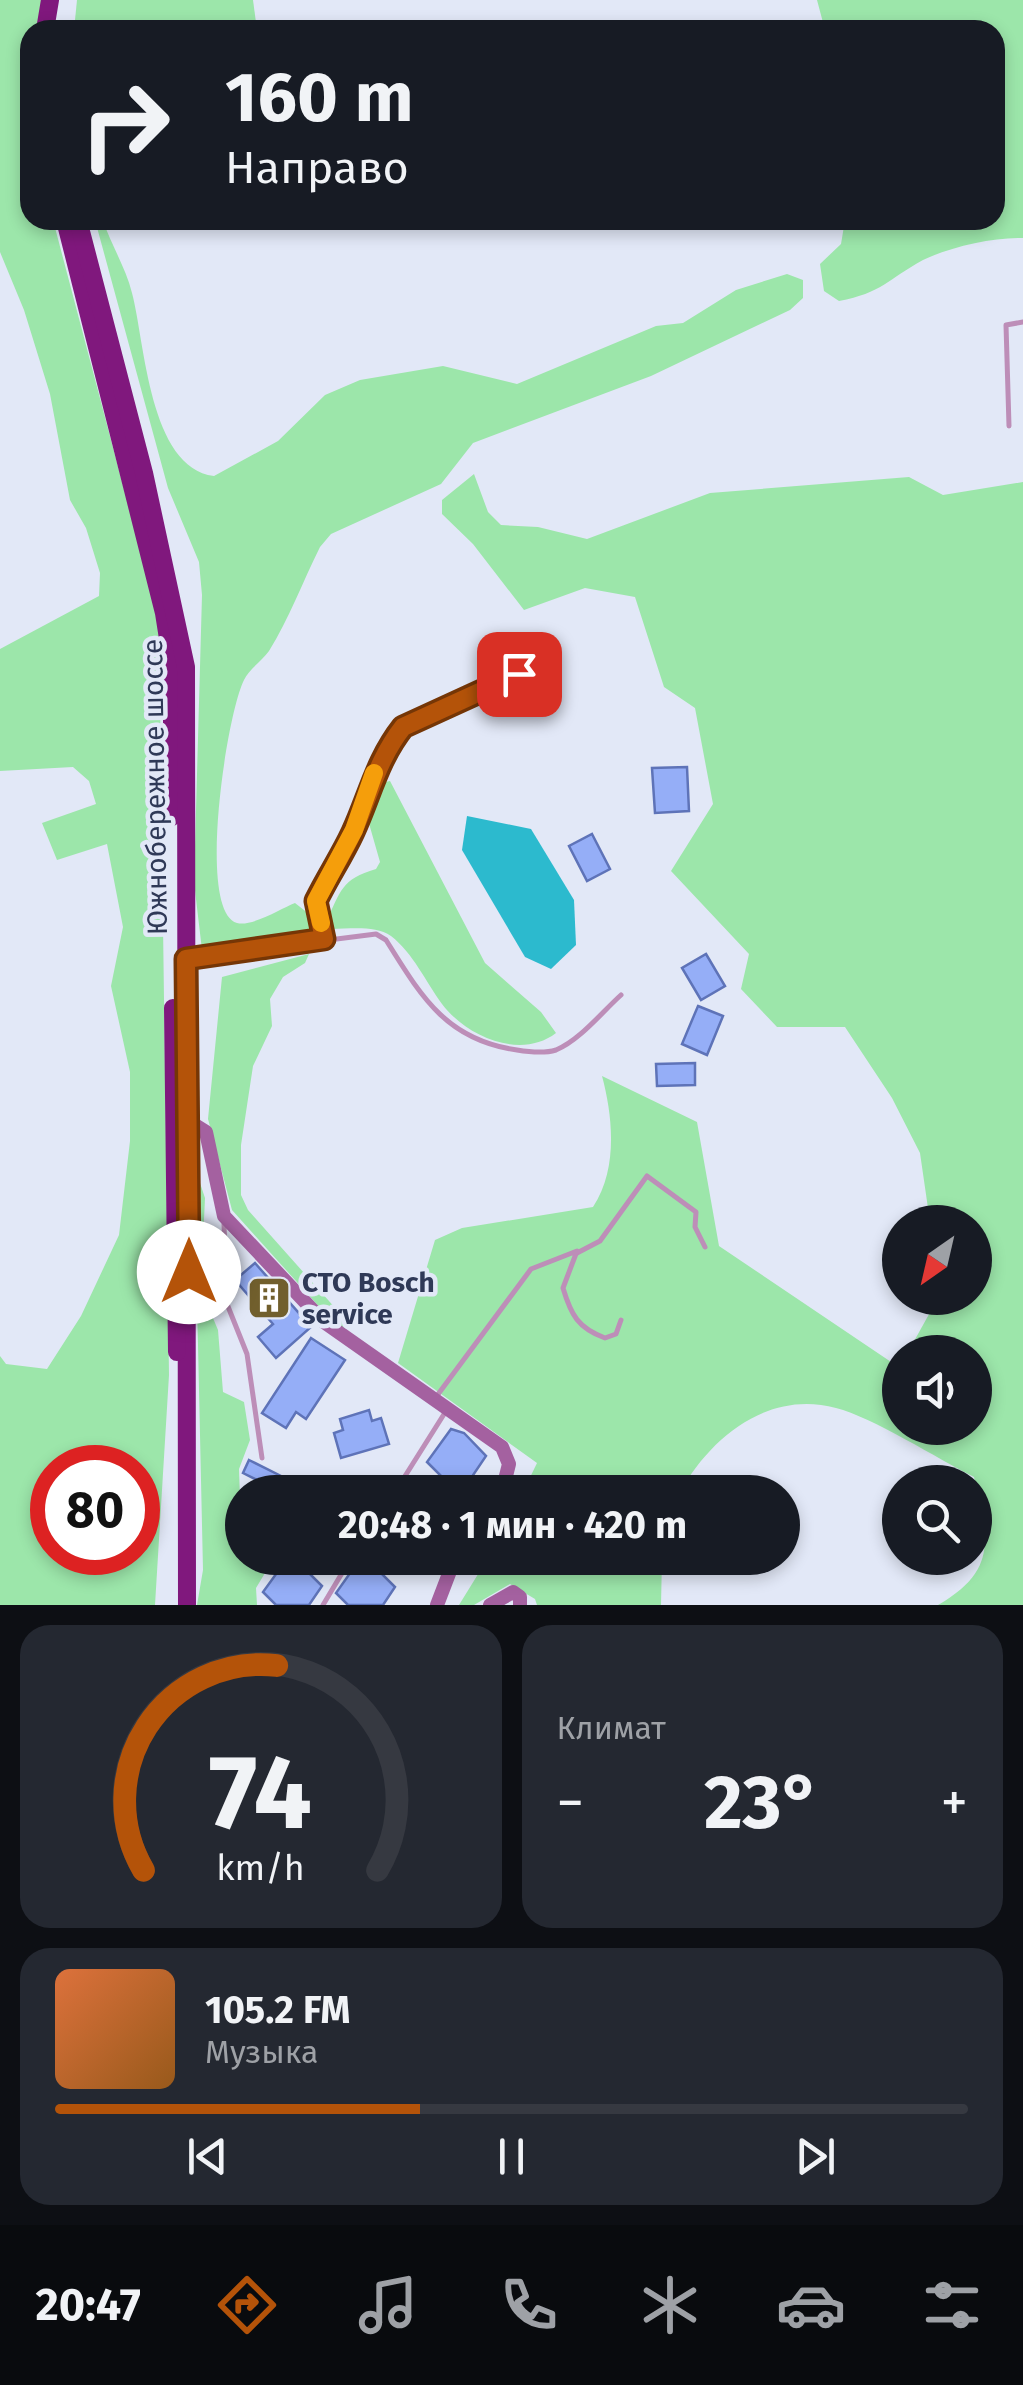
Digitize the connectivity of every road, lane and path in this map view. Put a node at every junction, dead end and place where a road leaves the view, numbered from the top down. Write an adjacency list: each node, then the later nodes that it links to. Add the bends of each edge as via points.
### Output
1 (68, 230): 6 (highway, Южнобережное шоссе, via 164,612)
2 (81, 230): 6 (highway, Южнобережное шоссе, via 178,616 186,667)
3 (1023, 322): 4 (lane, via 1006,326)
4 (1009, 426)
5 (536, 663): 7 (lane, via 403,727 316,901)
6 (178, 803): 8 (highway, Южнобережное шоссе); 10 (highway, Южнобережное шоссе)
7 (324, 939): 8 (lane); 9 (lane, via 376,934 386,940 425,1004 485,1046 556,1050)
8 (186, 959): 10 (highway, Южнобережное шоссе)
9 (622, 994)
10 (182, 1120): 11 (street, via 206,1132); 22 (highway, Южнобережное шоссе); 22 (highway, Южнобережное шоссе, via 180,1535)
11 (224, 1216): 15 (street, via 324,1322); 17 (lane, via 227,1304 247,1354)
12 (705, 1248): 13 (lane, via 696,1212 647,1176 600,1241)
13 (577, 1252): 14 (lane, via 563,1288 577,1322 605,1338 616,1334); 15 (lane, via 531,1269)
14 (621, 1320)
15 (434, 1399): 16 (street)
16 (448, 1408): 18 (lane); 19 (street, via 502,1447)
17 (262, 1458)
18 (405, 1475)
19 (507, 1475)
20 (341, 1575): 23 (lane)
21 (448, 1575): 24 (street)
22 (186, 1600)
23 (322, 1605)
24 (437, 1605)
25 (490, 1605): 26 (street, via 513,1592)
26 (520, 1605)

